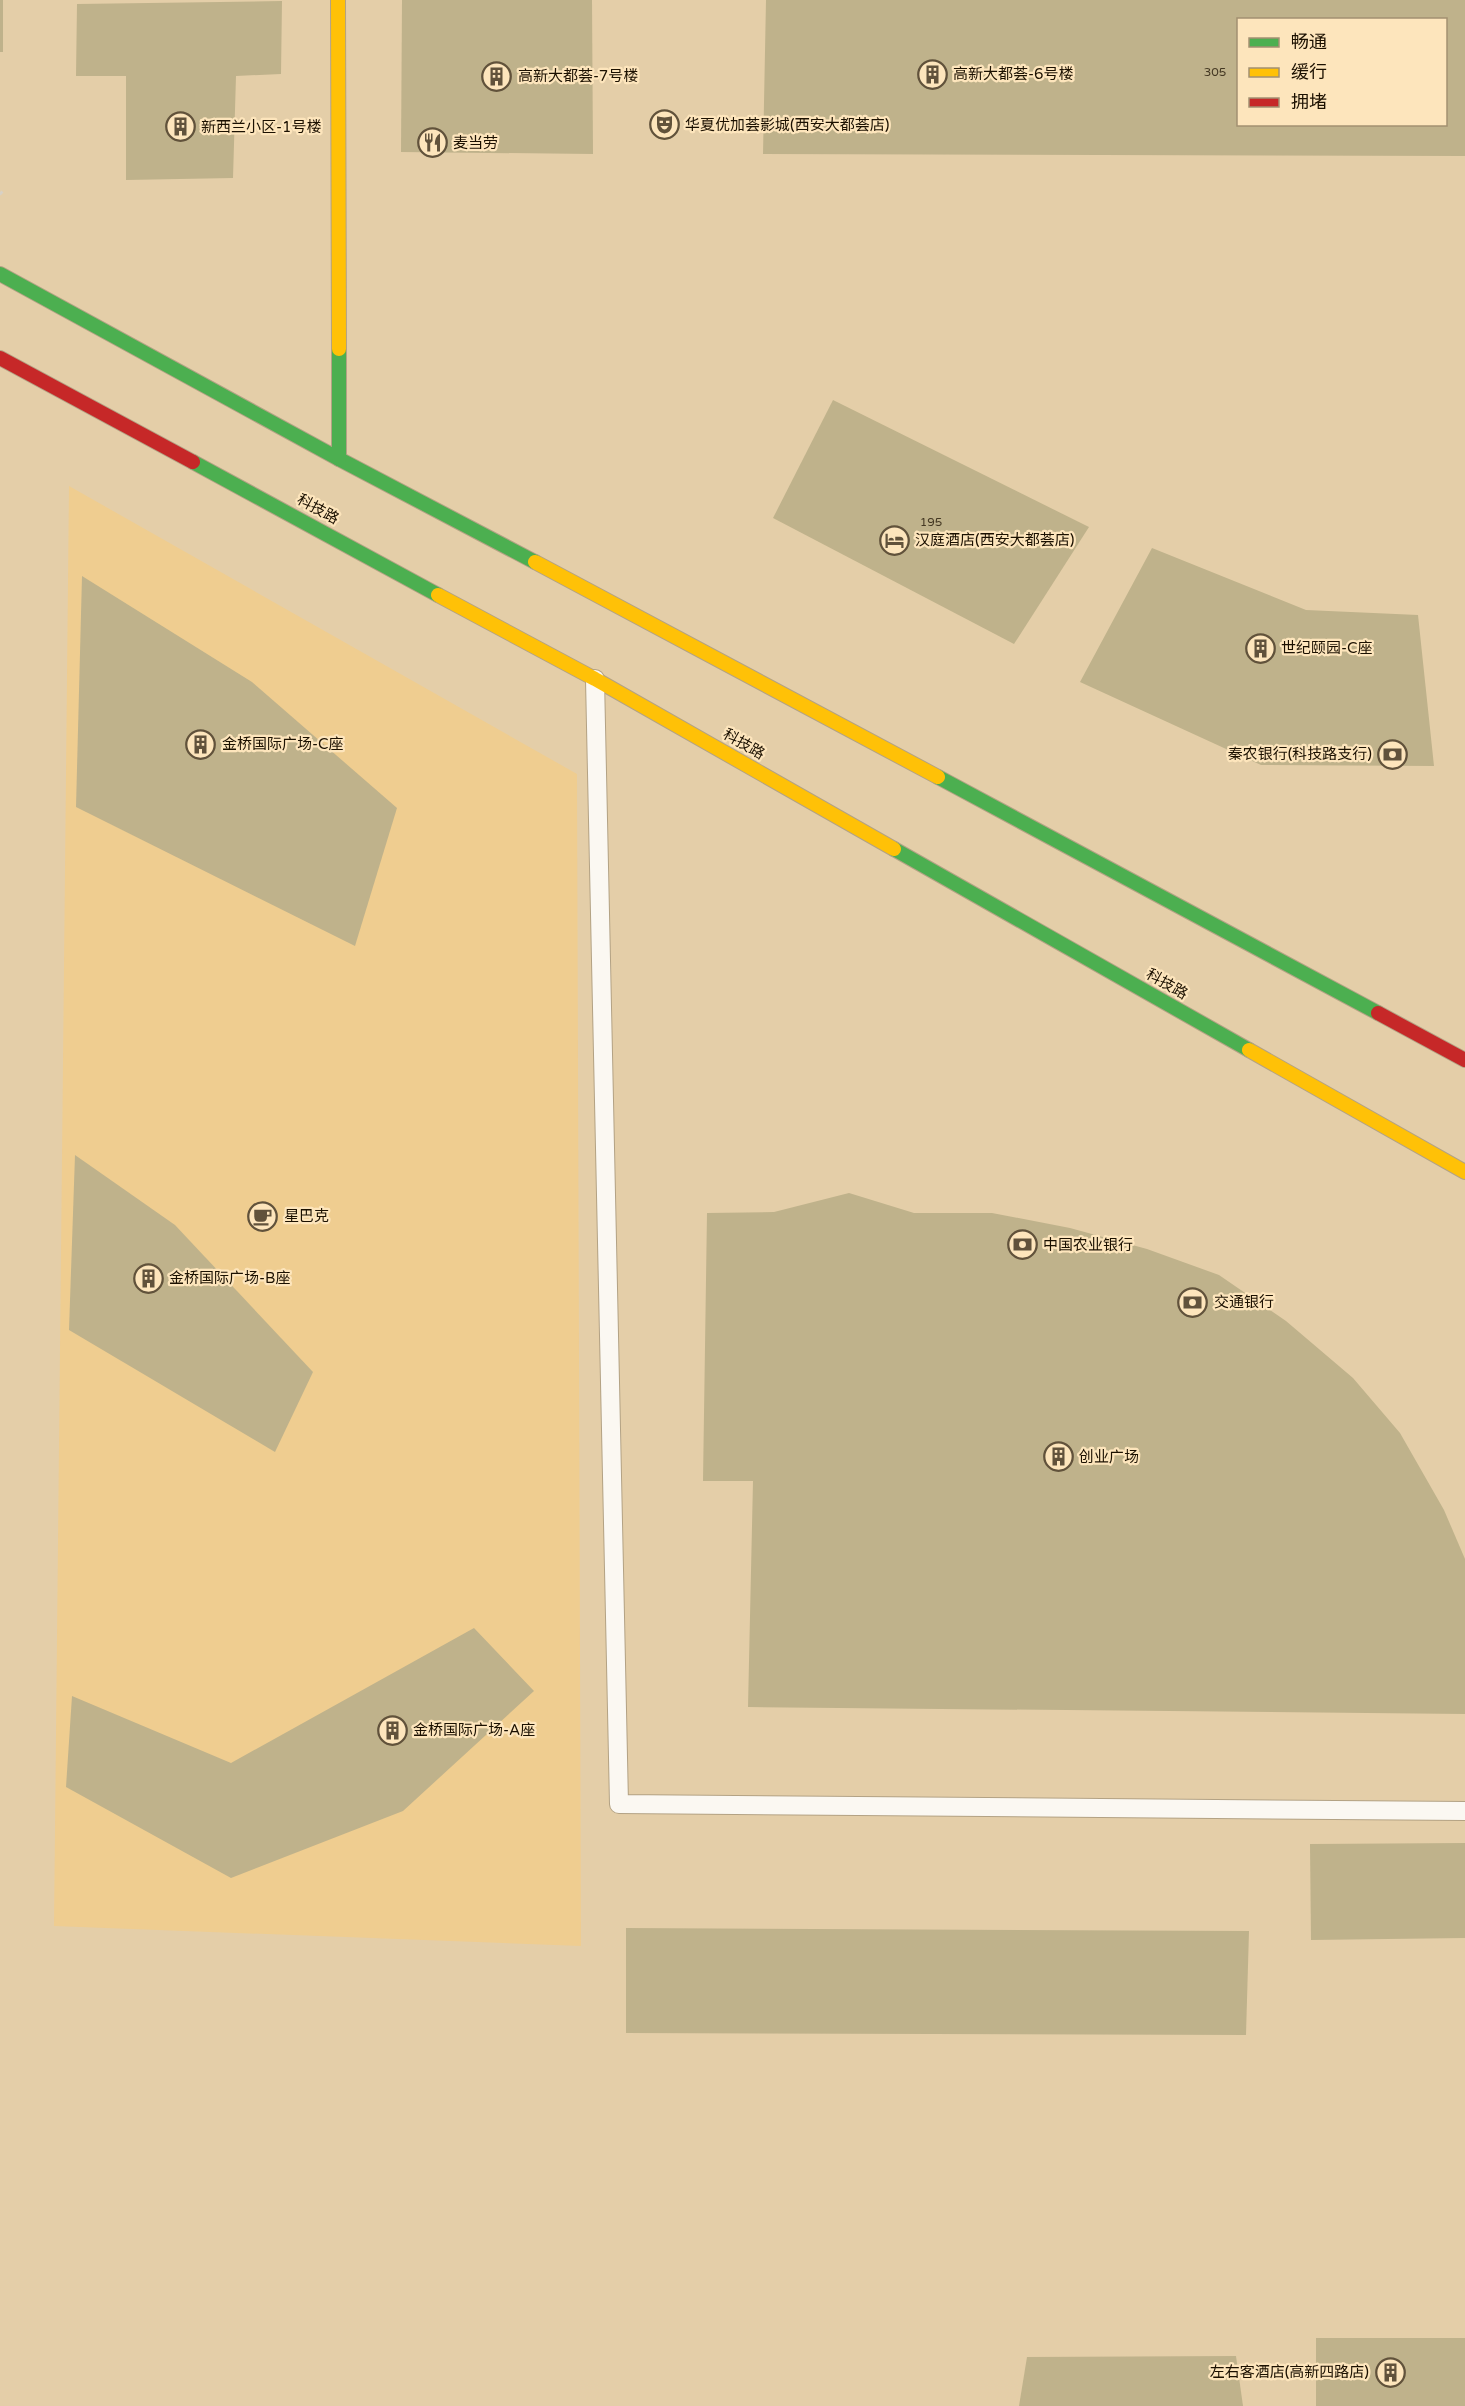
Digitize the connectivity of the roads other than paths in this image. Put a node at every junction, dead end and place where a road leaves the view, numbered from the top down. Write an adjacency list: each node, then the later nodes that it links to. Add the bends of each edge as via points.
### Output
1 (338, 0): 4 (main road)
2 (0, 274): 4 (main road)
3 (0, 358): 5 (main road, 科技路)
4 (339, 459): 6 (main road)
5 (595, 679): 7 (main road, 科技路); 8 (lane, via 619,1804)
6 (1465, 1060)
7 (1465, 1172)
8 (1465, 1811)

